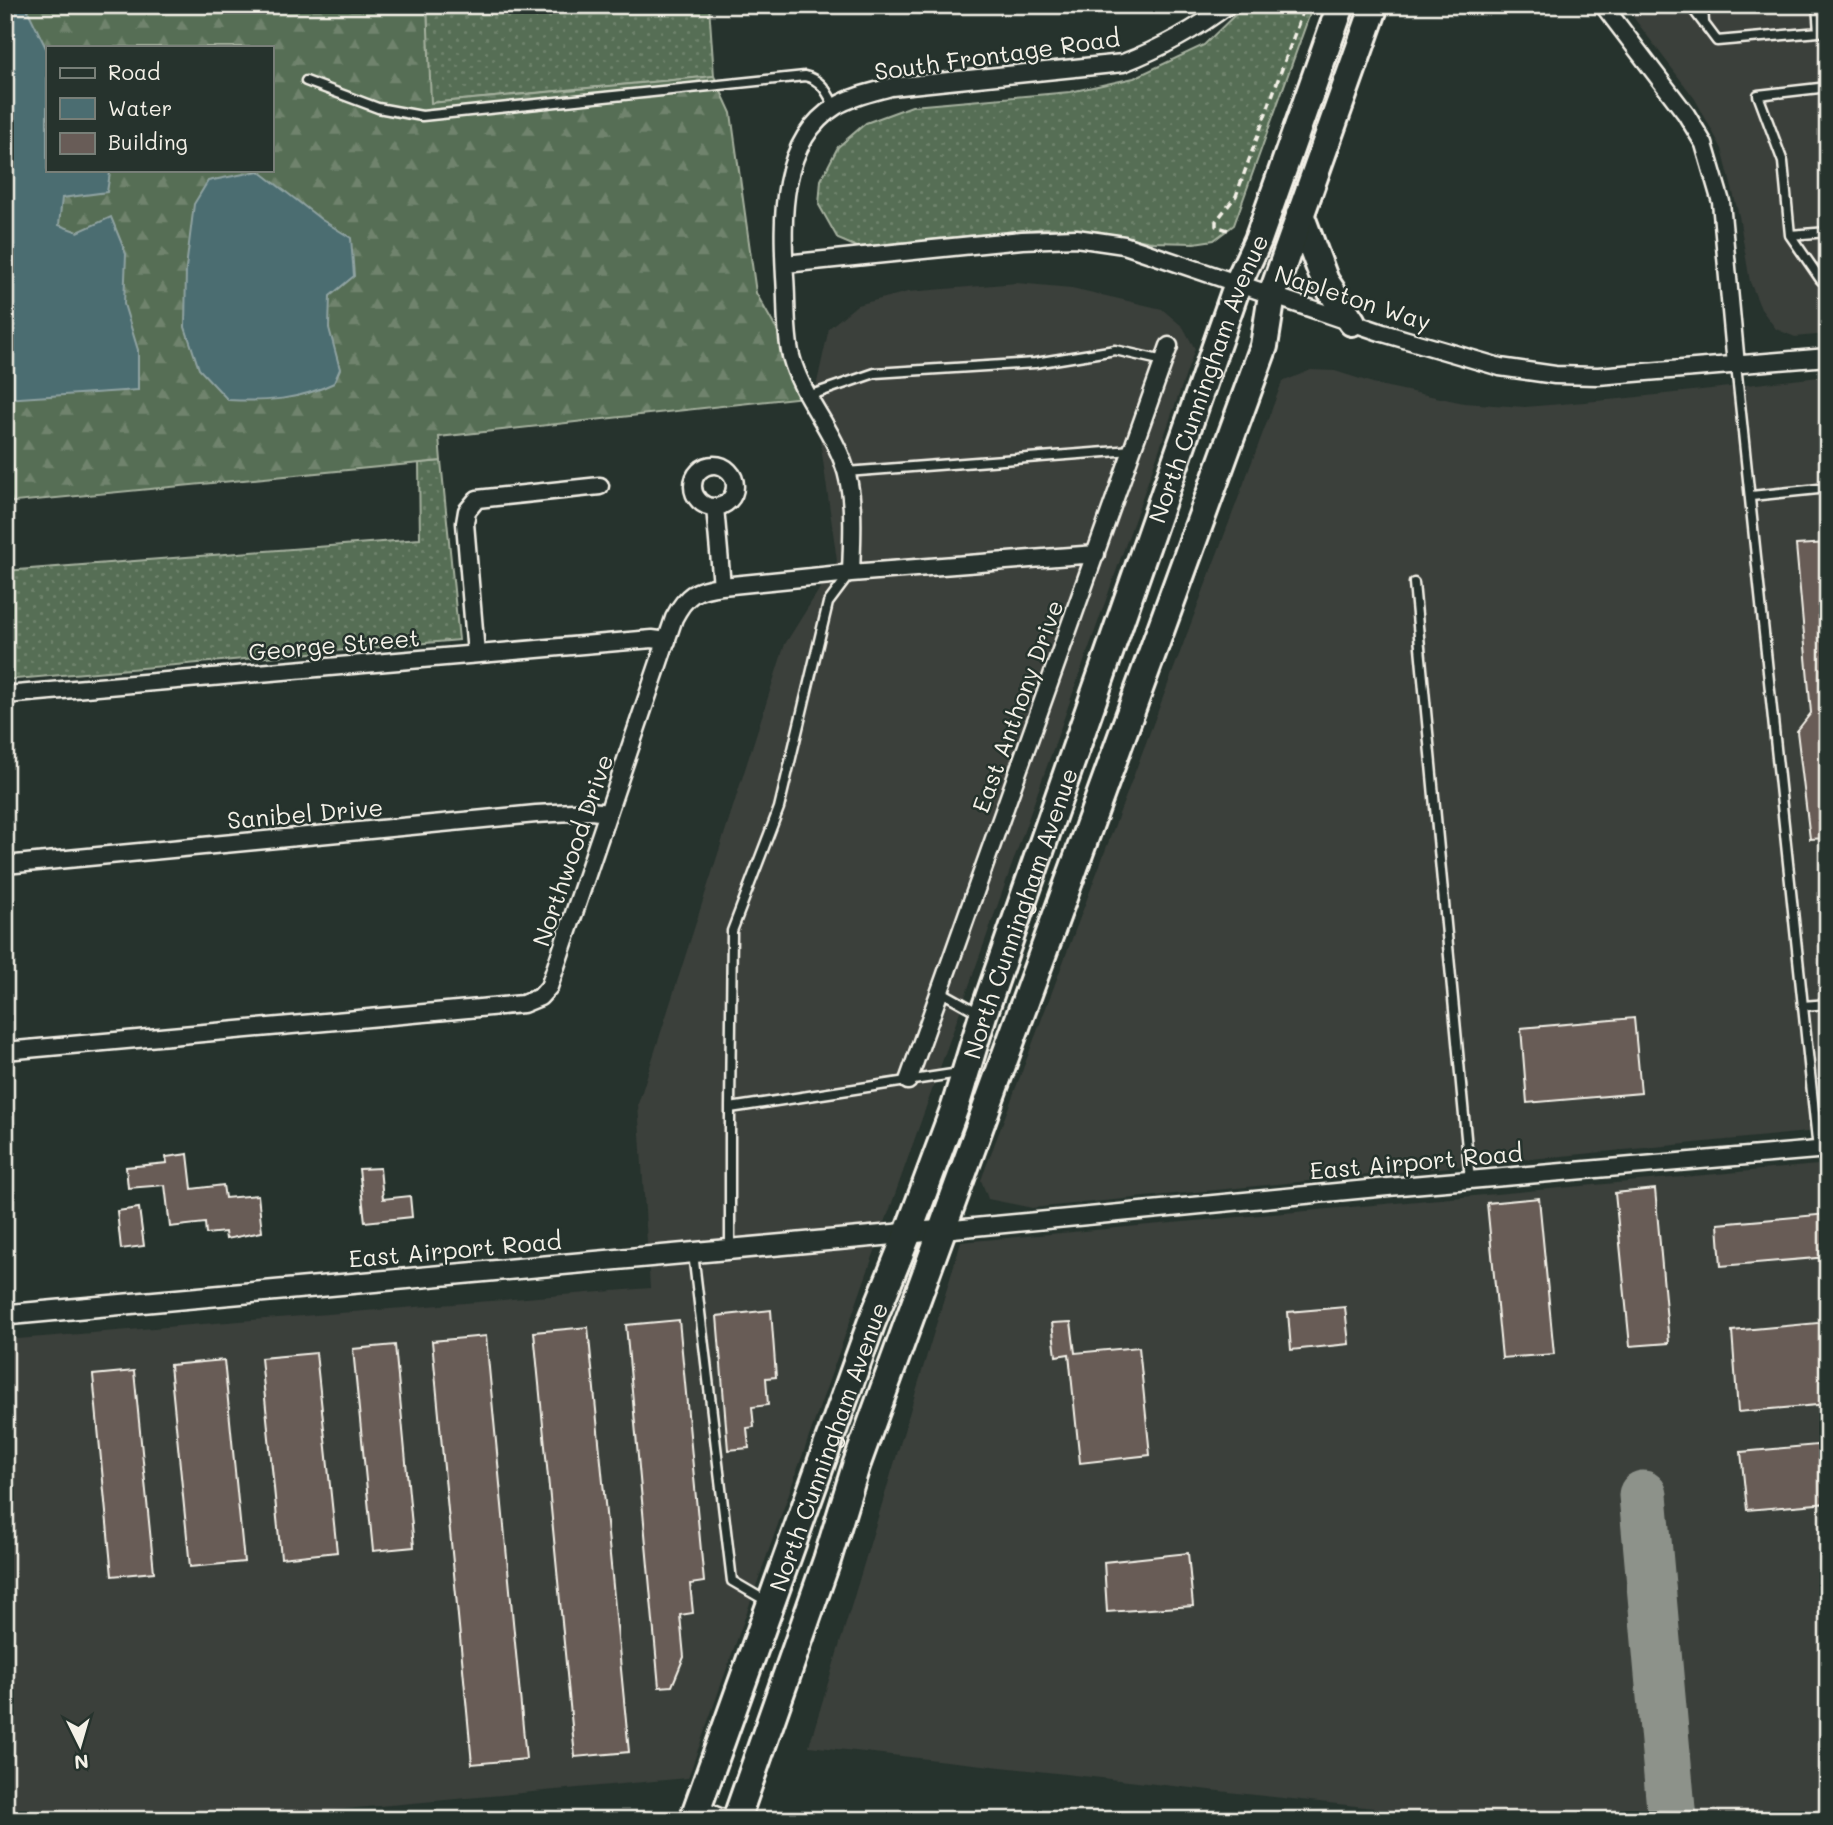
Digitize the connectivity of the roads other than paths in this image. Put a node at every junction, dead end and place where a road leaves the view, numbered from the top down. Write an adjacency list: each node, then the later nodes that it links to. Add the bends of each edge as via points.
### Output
1 (1228, 5): 11 (street, South Frontage Road, via 1158,50 1122,63 891,87)
2 (1341, 5): 17 (main road, North Cunningham Avenue, via 1258,240)
3 (1375, 5): 12 (main road, North Cunningham Avenue)
4 (1602, 5): 22 (street, via 1704,144 1721,202)
5 (1690, 5): 8 (lane)
6 (1703, 5): 8 (lane)
7 (1817, 5): 8 (lane, via 1819,32 1717,41)
8 (1704, 23)
9 (306, 81): 11 (lane, via 378,108 422,116 805,76 824,86)
10 (1828, 87): 14 (lane, via 1758,95 1783,162)
11 (835, 107): 15 (street, South Frontage Road, via 798,150 787,184)
12 (1300, 214): 18 (main road, North Cunningham Avenue); 19 (main road, via 1325,281)
13 (1828, 232): 14 (lane)
14 (1790, 235): 16 (lane, via 1821,280)
15 (785, 264): 17 (street, Napleton Way, via 1076,238 1124,245); 23 (street, South Frontage Road, via 791,355)
16 (1828, 279)
17 (1238, 283): 18 (street, Napleton Way); 42 (main road, North Cunningham Avenue)
18 (1272, 295): 19 (street, Napleton Way); 49 (main road, North Cunningham Avenue, via 1264,346)
19 (1352, 322): 22 (street, Napleton Way, via 1500,368 1555,375)
20 (1166, 354): 23 (lane, via 1115,350 1035,363 875,373); 24 (street, East Anthony Drive)
21 (1828, 357): 22 (street, Napleton Way)
22 (1736, 365): 28 (lane)
23 (808, 396): 25 (street, South Frontage Road)
24 (1132, 450): 25 (lane); 30 (street, East Anthony Drive)
25 (846, 472): 31 (street, South Frontage Road, via 852,513)
26 (600, 486): 35 (street, via 477,499 467,511)
27 (1828, 488): 28 (lane)
28 (1751, 496): 41 (lane)
29 (715, 507): 33 (street)
30 (1096, 554): 31 (street, Northwood Drive); 39 (street, East Anthony Drive)
31 (851, 573): 33 (street, Northwood Drive); 46 (lane, via 828,603 779,808 732,931)
32 (1414, 583): 48 (lane)
33 (722, 586): 34 (street, Northwood Drive, via 692,594 682,602)
34 (667, 641): 35 (street, George Street); 37 (street, Northwood Drive)
35 (476, 654): 36 (street, George Street)
36 (5, 695)
37 (608, 813): 38 (street, Sanibel Drive, via 536,814); 43 (street, Northwood Drive, via 549,987 523,1004)
38 (5, 865)
39 (940, 991): 42 (lane); 45 (street, East Anthony Drive)
40 (1828, 1004): 41 (lane)
41 (1803, 1006): 47 (lane)
42 (983, 1015): 44 (main road, North Cunningham Avenue)
43 (5, 1051)
44 (966, 1072): 45 (lane); 50 (main road, North Cunningham Avenue)
45 (908, 1081): 46 (lane)
46 (730, 1108): 51 (lane)
47 (1823, 1150): 48 (street, East Airport Road)
48 (1470, 1180): 49 (street, East Airport Road)
49 (943, 1230): 50 (street, East Airport Road); 56 (main road, North Cunningham Avenue, via 856,1466)
50 (908, 1233): 51 (street, East Airport Road); 54 (main road, North Cunningham Avenue)
51 (730, 1249): 52 (street, East Airport Road)
52 (692, 1252): 53 (street, East Airport Road); 54 (lane, via 732,1581)
53 (5, 1315)
54 (771, 1604): 55 (main road, North Cunningham Avenue)
55 (696, 1812): 56 (lane)
56 (736, 1820)

